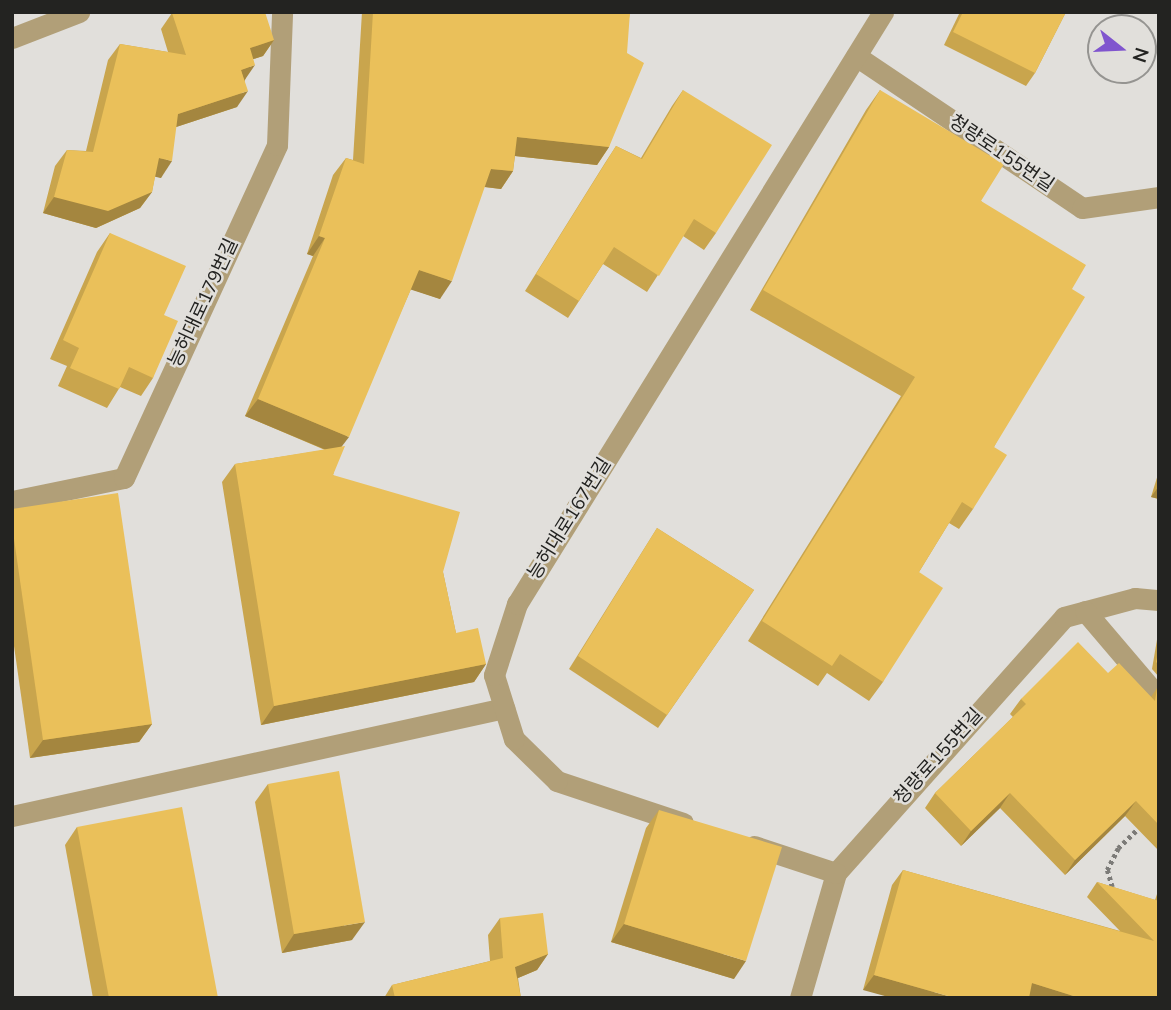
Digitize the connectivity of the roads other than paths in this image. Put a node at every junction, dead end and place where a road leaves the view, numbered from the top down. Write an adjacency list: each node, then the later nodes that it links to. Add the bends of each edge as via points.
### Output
1 (79, 12): 4 (street)
2 (282, 12): 7 (street, 능허대로179번길, via 277,145 124,478)
3 (883, 12): 5 (street, 능허대로167번길)
4 (12, 38)
5 (856, 56): 6 (street, 청량로155번길, via 1082,208); 11 (street, 능허대로167번길, via 517,604 494,675)
6 (1159, 197)
7 (12, 501)
8 (1159, 600): 9 (street, 청량로155번길, via 1135,598)
9 (1085, 611): 10 (street); 15 (street, 청량로155번길, via 1064,617)
10 (1159, 698)
11 (504, 708): 12 (street); 13 (street, 능허대로167번길, via 514,738 556,781)
12 (12, 816)
13 (709, 831)
14 (734, 840): 15 (street)
15 (836, 873): 16 (street, 청량로155번길)
16 (800, 998)

